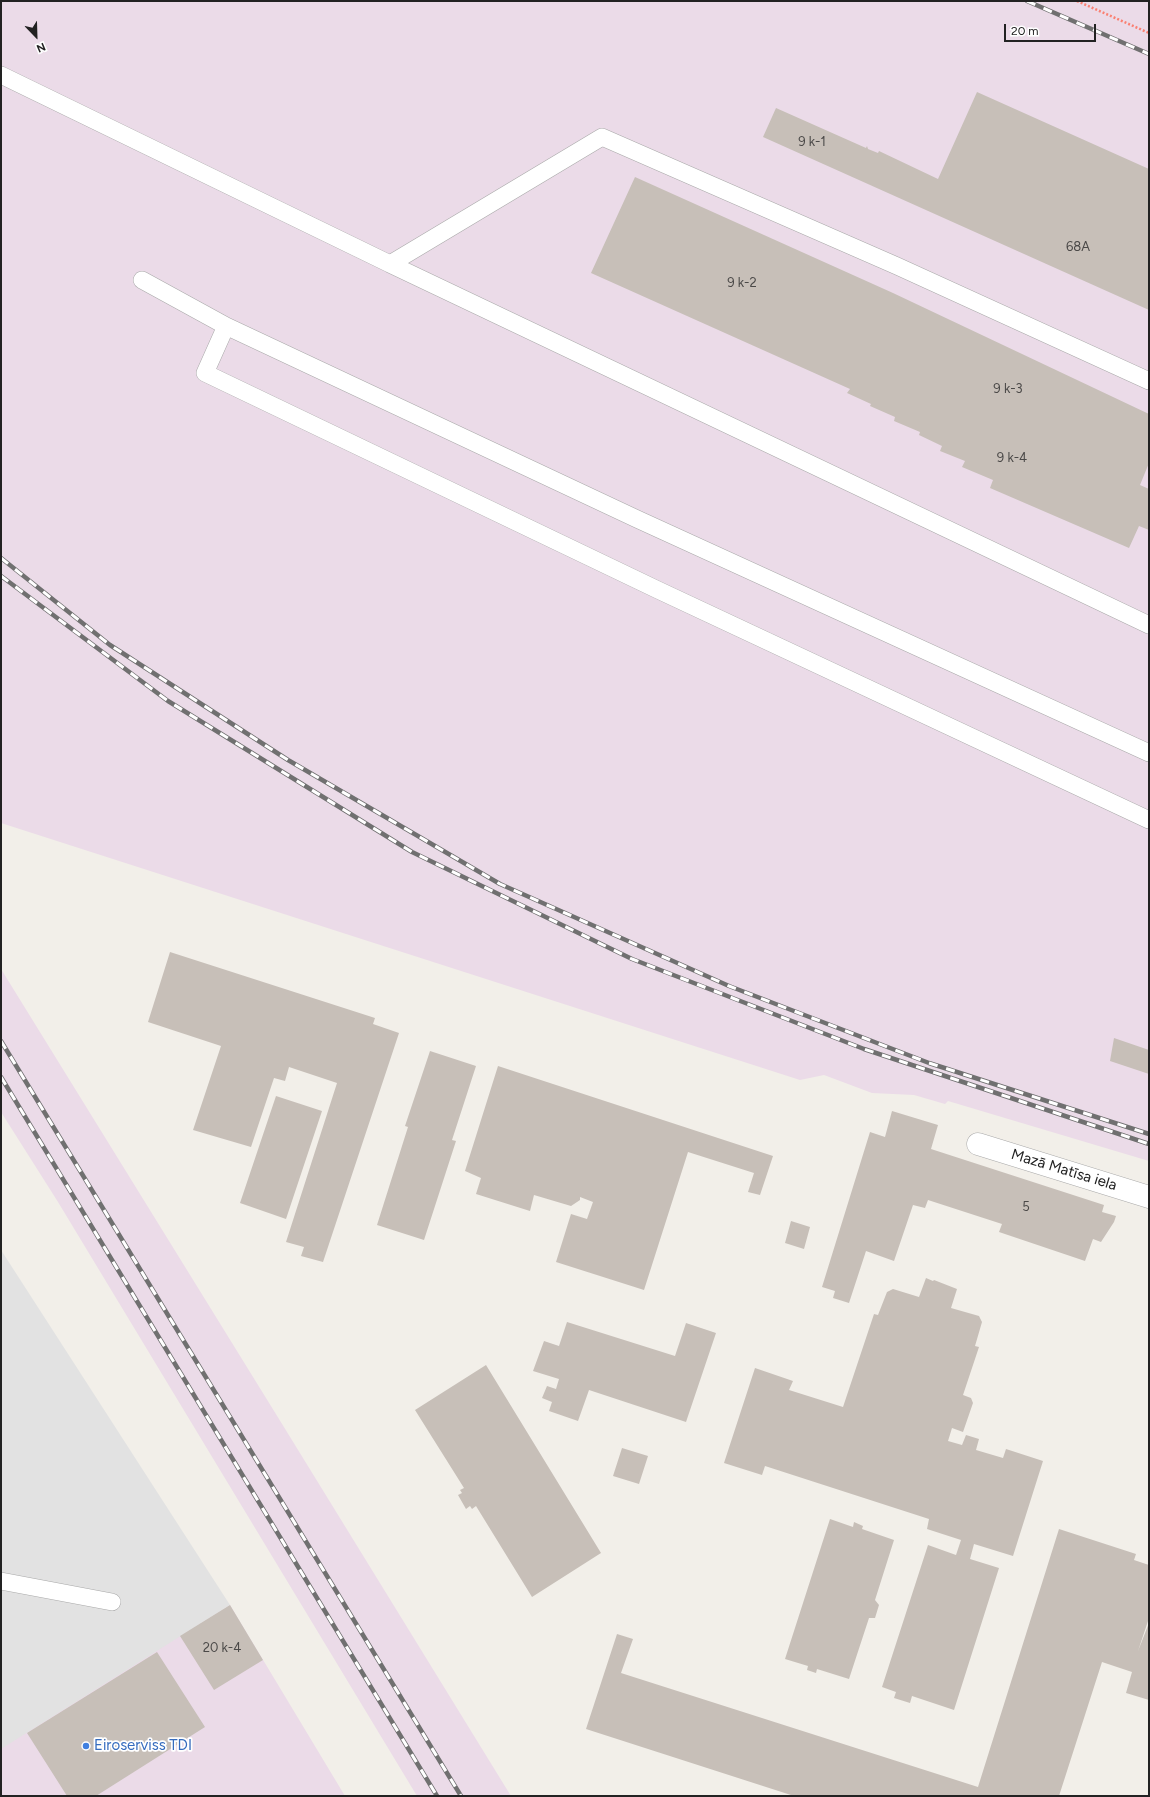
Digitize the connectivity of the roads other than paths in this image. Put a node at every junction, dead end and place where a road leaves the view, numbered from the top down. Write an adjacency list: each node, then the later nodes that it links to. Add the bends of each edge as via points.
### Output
1 (1, 75): 2 (lane)
2 (390, 264): 5 (lane, via 602,137 904,269); 6 (lane)
3 (142, 280): 4 (lane)
4 (226, 326): 7 (lane); 8 (lane, via 205,373 643,584)
5 (1149, 381)
6 (1149, 625)
7 (1149, 754)
8 (1149, 820)
9 (978, 1144): 10 (street, Mazā Matīsa iela)
10 (1149, 1197)
11 (1, 1581): 12 (lane)
12 (112, 1602)

